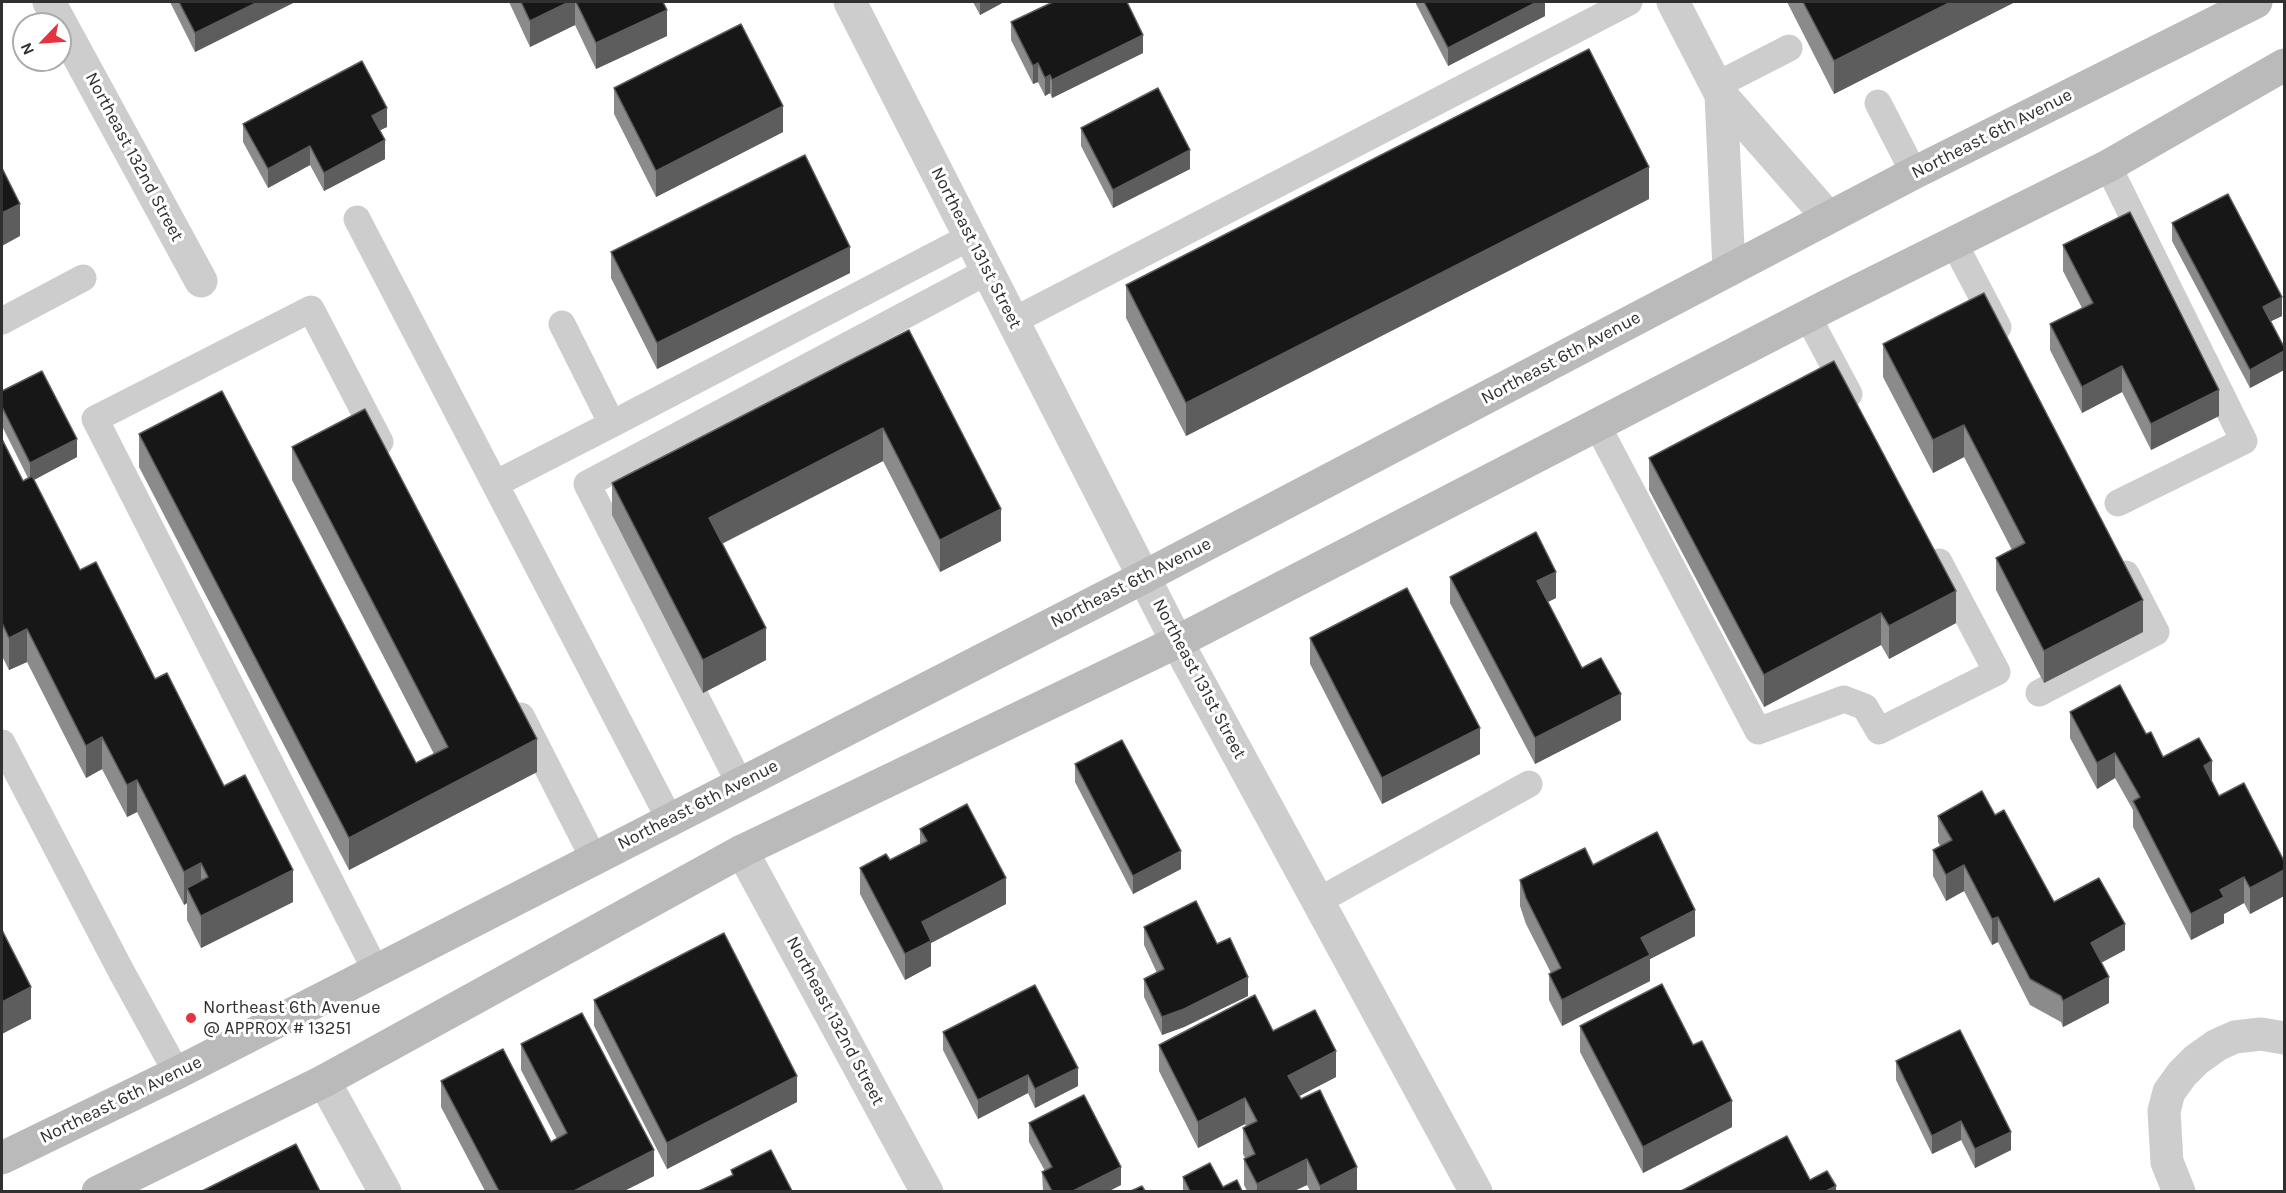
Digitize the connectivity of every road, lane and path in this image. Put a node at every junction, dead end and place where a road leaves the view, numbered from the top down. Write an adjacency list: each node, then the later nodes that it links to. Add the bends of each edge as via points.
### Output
1 (49, 2): 19 (street, Northeast 132nd Street)
2 (850, 2): 14 (street, Northeast 131st Street)
3 (1629, 2): 22 (lane)
4 (1673, 2): 8 (street)
5 (2256, 2): 11 (main road, Northeast 6th Avenue)
6 (1789, 48): 8 (lane)
7 (2284, 65): 10 (main road)
8 (1719, 90): 12 (street); 16 (street)
9 (1878, 104): 11 (lane)
10 (2108, 166): 15 (main road); 30 (lane, via 2244,441)
11 (1914, 173): 12 (main road, Northeast 6th Avenue)
12 (1828, 218): 16 (main road, Northeast 6th Avenue)
13 (357, 219): 29 (lane)
14 (970, 237): 17 (street, Northeast 131st Street); 26 (lane)
15 (1954, 243): 20 (main road); 24 (lane)
16 (1729, 270): 33 (main road, Northeast 6th Avenue)
17 (988, 271): 22 (street, Northeast 131st Street); 38 (lane, via 587,484)
18 (83, 278): 21 (lane)
19 (201, 281)
20 (1808, 317): 25 (lane); 27 (main road)
21 (2, 321)
22 (1013, 321): 33 (street, Northeast 131st Street)
23 (562, 324): 26 (lane)
24 (2009, 350)
25 (1859, 412)
26 (612, 424): 29 (lane)
27 (1597, 425): 31 (lane, via 1758,731 1844,699 1866,707 1879,731 1998,672); 34 (main road)
28 (394, 469): 44 (lane, via 311,309 95,419)
29 (495, 484): 40 (lane)
30 (2118, 503)
31 (1925, 537)
32 (2112, 549): 36 (lane, via 2156,632)
33 (1144, 577): 34 (street, Northeast 131st Street); 38 (main road, Northeast 6th Avenue)
34 (1177, 642): 41 (main road); 43 (street, Northeast 131st Street)
35 (509, 693): 42 (lane)
36 (2038, 693)
37 (2, 743): 46 (lane)
38 (740, 784): 40 (main road, Northeast 6th Avenue)
39 (1529, 784): 43 (lane)
40 (670, 820): 42 (main road, Northeast 6th Avenue)
41 (742, 851): 47 (main road); 51 (street, Northeast 132nd Street)
42 (594, 859): 44 (main road, Northeast 6th Avenue)
43 (1318, 901): 52 (street, Northeast 131st Street)
44 (376, 971): 46 (main road, Northeast 6th Avenue)
45 (2284, 1038): 53 (street, via 2260,1034 2235,1037 2217,1045 2196,1060 2169,1092 2164,1111 2167,1162)
46 (177, 1073): 48 (main road, Northeast 6th Avenue)
47 (324, 1081): 49 (main road); 50 (street)
48 (2, 1158)
49 (98, 1191)
50 (385, 1191)
51 (927, 1191)
52 (1476, 1191)
53 (2180, 1191)

